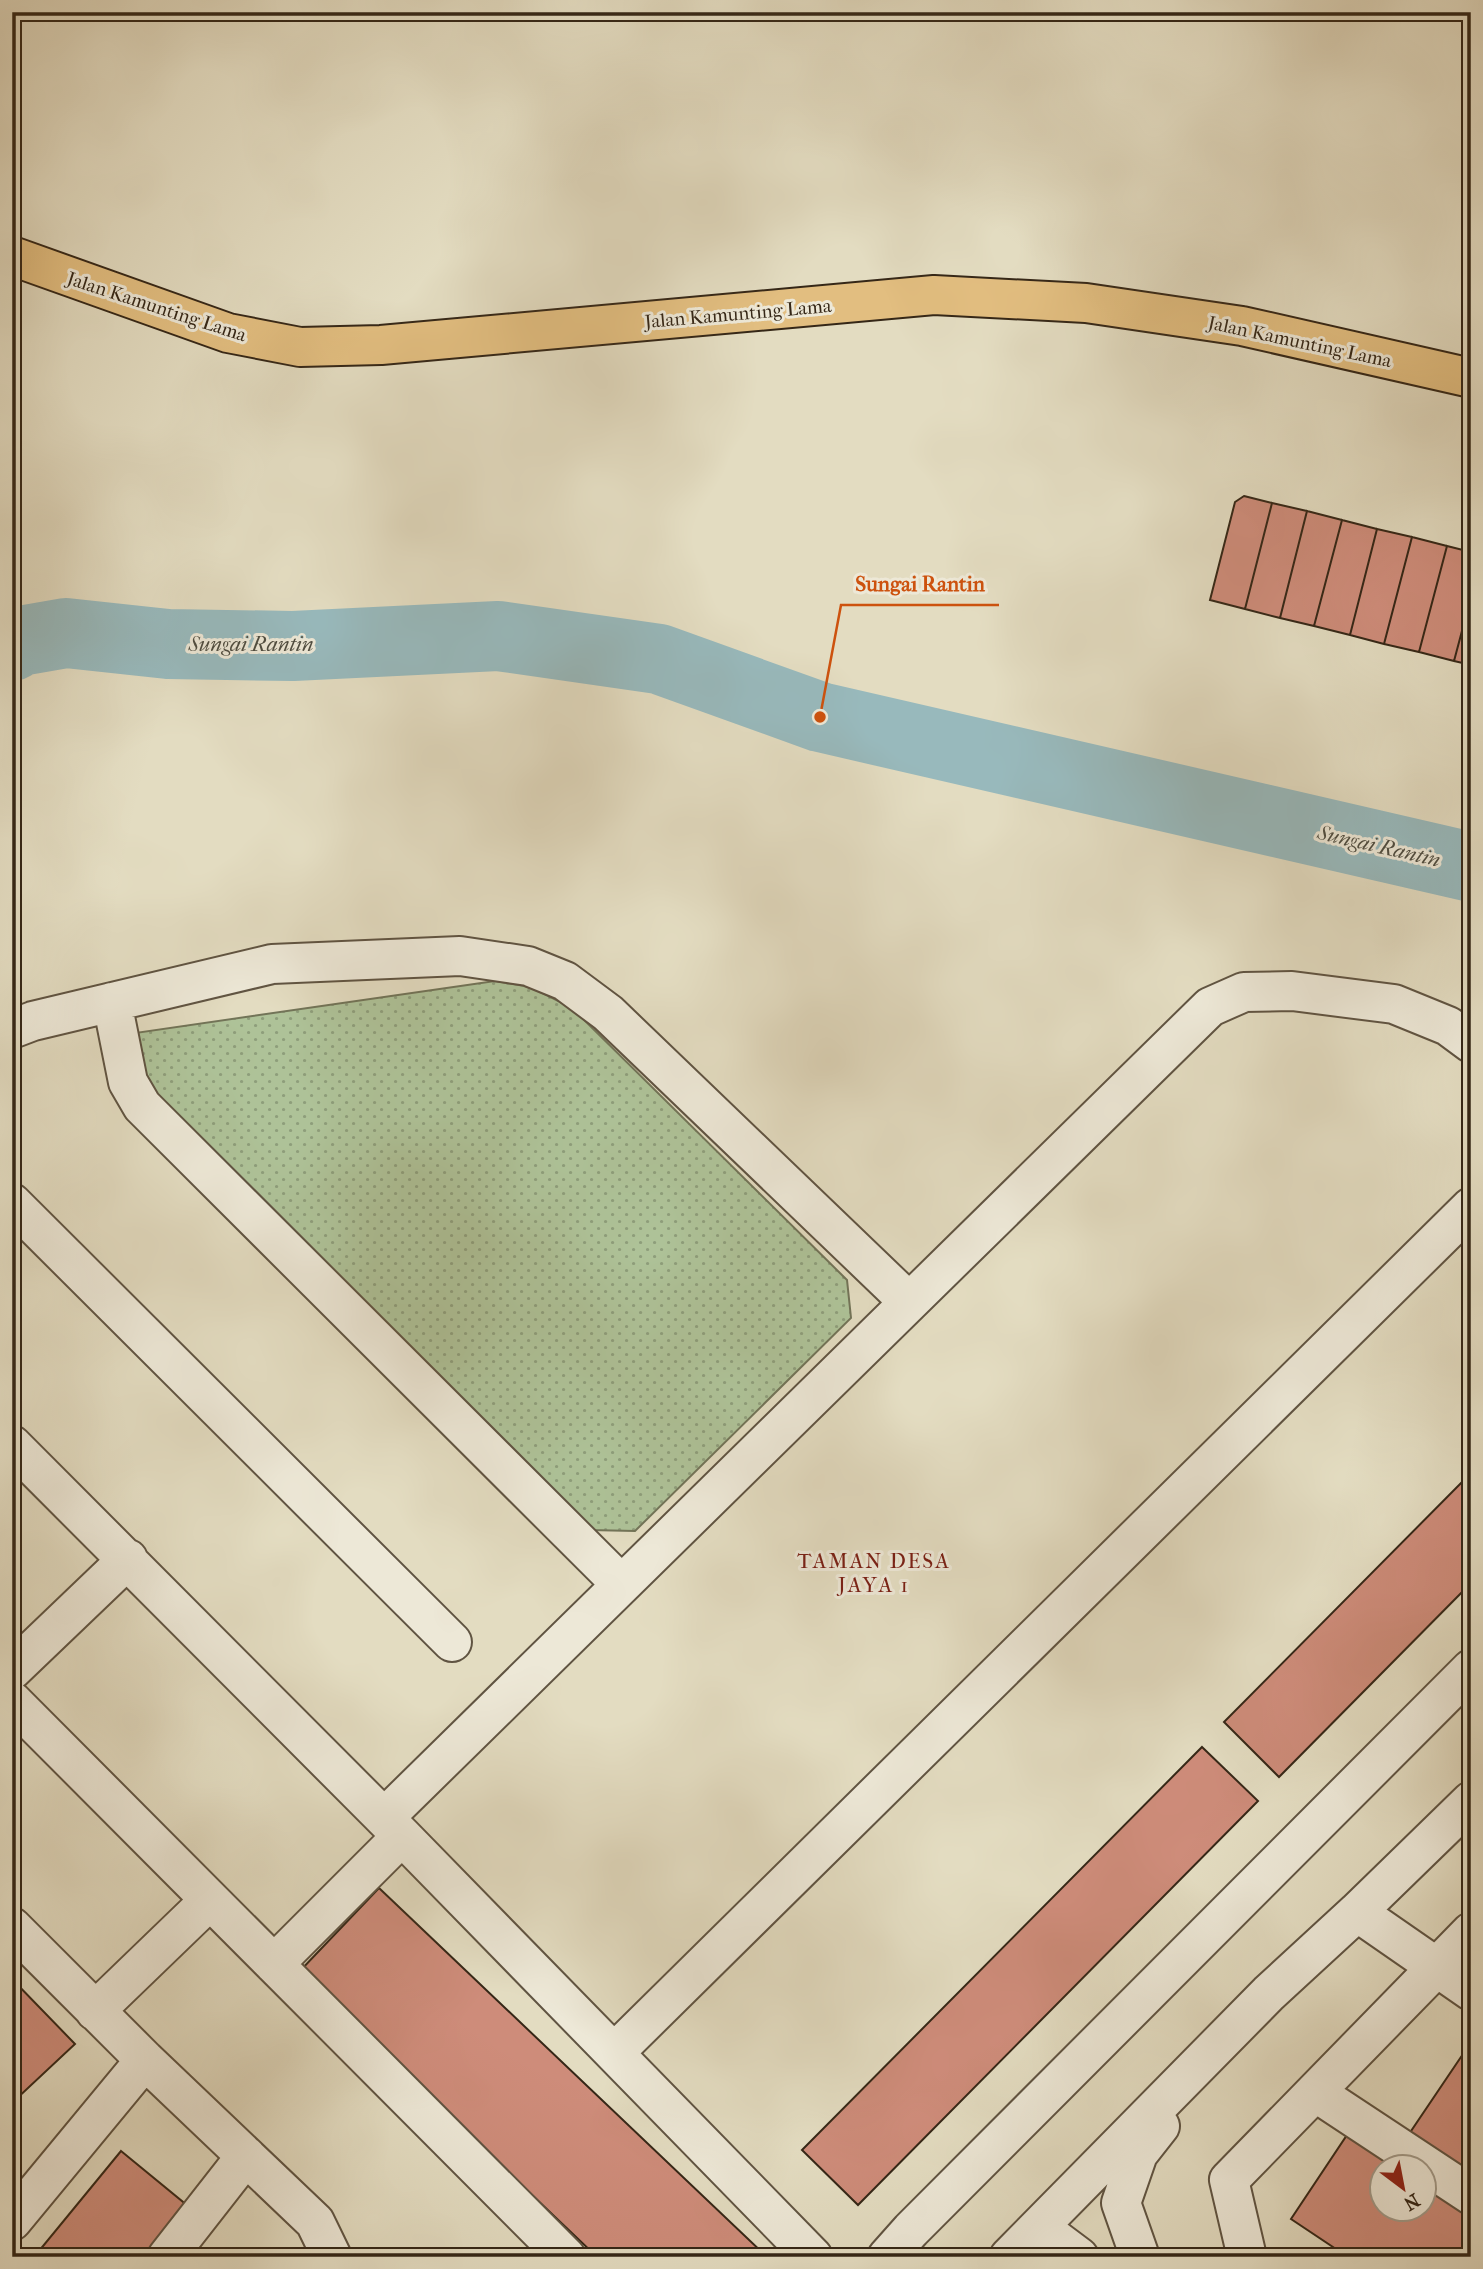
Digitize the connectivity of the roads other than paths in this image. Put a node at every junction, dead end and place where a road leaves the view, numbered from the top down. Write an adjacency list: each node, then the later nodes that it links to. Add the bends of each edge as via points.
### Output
1 (12, 256): 2 (main road, Jalan Kamunting Lama, via 228,334 300,347 381,345 934,295 1086,303 1242,326)
2 (1471, 378)
3 (111, 1002): 4 (street); 8 (street, via 272,964 460,956 528,966 565,981 608,1013); 11 (street, via 128,1082 142,1106)
4 (12, 1029)
5 (1471, 1043): 8 (street, via 1448,1026 1394,1004 1292,991 1244,992 1210,1007)
6 (12, 1203): 12 (street)
7 (1471, 1207): 27 (street)
8 (909, 1302): 11 (street)
9 (12, 1445): 10 (street)
10 (128, 1559): 14 (street); 17 (street)
11 (621, 1584): 17 (street)
12 (452, 1642)
13 (1471, 1669): 38 (street)
14 (12, 1670)
15 (12, 1701): 18 (street)
16 (1471, 1801): 19 (street)
17 (393, 1827): 22 (street); 27 (street)
18 (210, 1900): 22 (street); 25 (street)
19 (1357, 1912): 23 (street); 26 (street)
20 (12, 1927): 25 (street)
21 (1471, 1932): 23 (street)
22 (274, 1964): 36 (street)
23 (1435, 1967): 24 (street); 29 (street)
24 (1471, 1991)
25 (95, 2011): 28 (street)
26 (1221, 2042): 33 (street); 41 (street, via 1138,2154 1121,2203)
27 (614, 2053): 37 (street)
28 (145, 2060): 30 (street); 32 (street)
29 (1315, 2092): 31 (street); 42 (street, via 1229,2180)
30 (246, 2156): 34 (street); 35 (street, via 315,2222)
31 (1471, 2195)
32 (12, 2221)
33 (1039, 2227): 39 (street); 40 (street)
34 (167, 2257)
35 (332, 2257)
36 (566, 2257)
37 (813, 2257)
38 (887, 2257)
39 (1009, 2257)
40 (1079, 2257)
41 (1140, 2257)
42 (1247, 2257)

